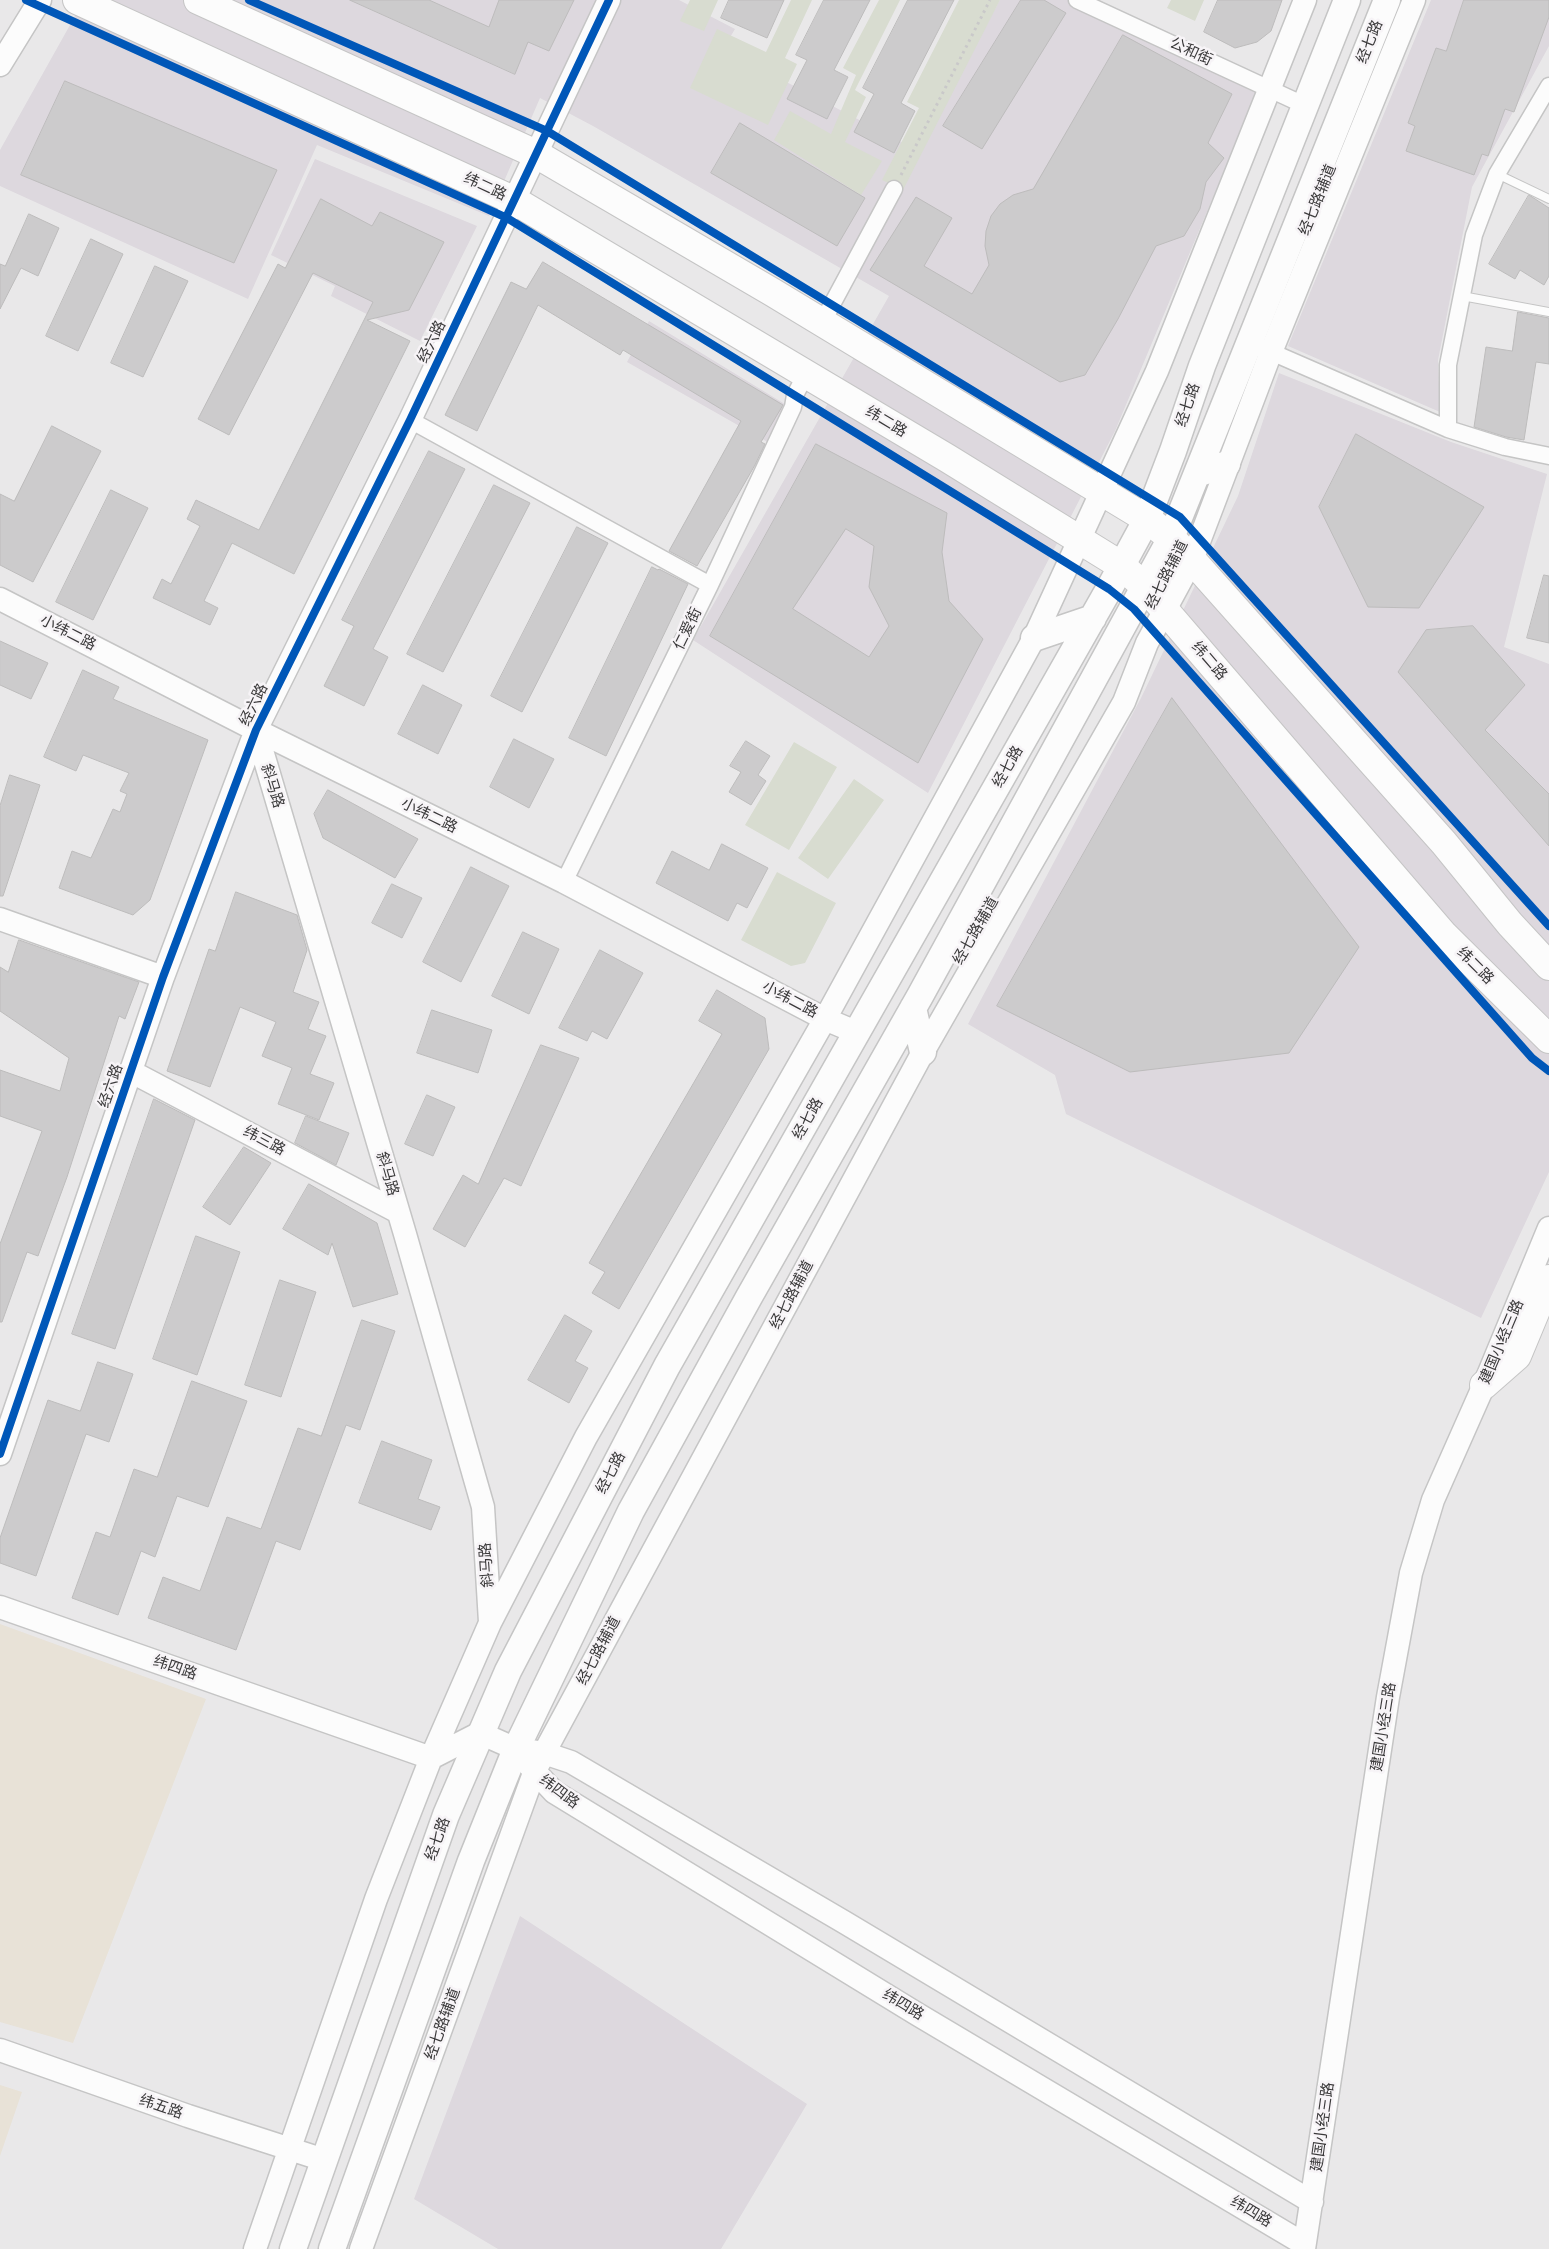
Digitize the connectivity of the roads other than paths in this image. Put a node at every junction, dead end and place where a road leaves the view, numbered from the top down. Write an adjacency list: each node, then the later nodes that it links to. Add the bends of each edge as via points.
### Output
1 (40, 0): 10 (street)
2 (77, 0): 18 (highway, 纬二路)
3 (198, 0): 14 (highway)
4 (609, 0): 14 (street, 经六路)
5 (1077, 0): 12 (street, 公和街)
6 (1305, 0): 12 (street)
7 (1347, 0): 13 (main road, 经七路)
8 (1387, 0): 22 (main road, 经七路)
9 (1414, 0): 22 (street, 经七路辅道)
10 (0, 65)
11 (1549, 86): 15 (street)
12 (1269, 88): 13 (street, 公和街); 29 (street, via 1157,371)
13 (1304, 105): 30 (main road, 经七路, via 1202,366)
14 (536, 154): 18 (street, 经六路); 21 (highway)
15 (1497, 174): 17 (lane); 19 (street, via 1474,235)
16 (894, 189): 21 (street)
17 (1549, 199)
18 (515, 201): 23 (highway, 纬二路); 24 (street, 经六路)
19 (1462, 296): 20 (lane); 25 (street, via 1448,365)
20 (1549, 312)
21 (822, 323): 29 (highway)
22 (1260, 347): 25 (street); 27 (street, 经七路辅道); 28 (main road, 经七路)
23 (806, 374): 32 (highway, 纬二路); 35 (street, 仁爱街)
24 (410, 420): 35 (street); 41 (street, 经六路)
25 (1448, 429): 26 (street, via 1505,447)
26 (1549, 456)
27 (1227, 464): 28 (main road); 33 (street, 经七路辅道)
28 (1197, 474): 31 (main road, 经七路)
29 (1102, 492): 30 (highway); 32 (street)
30 (1147, 519): 31 (highway); 34 (main road, 经七路)
31 (1172, 538): 33 (highway); 36 (main road, 经七路)
32 (1078, 540): 34 (highway, 纬二路); 40 (street)
33 (1192, 560): 38 (street, 经七路辅道); 44 (highway)
34 (1122, 566): 36 (highway, 纬二路); 39 (main road, 经七路)
35 (710, 585): 42 (street, 仁爱街)
36 (1146, 587): 38 (highway, 纬二路); 46 (main road, 经七路)
37 (0, 599): 41 (street, 小纬二路)
38 (1165, 610): 49 (highway, 纬二路, via 1444,935); 50 (street, 经七路辅道, via 1147,643 1124,702)
39 (1093, 618): 40 (main road); 48 (main road, 经七路)
40 (1034, 638): 47 (street)
41 (256, 730): 42 (street, 小纬二路); 45 (street, 经六路); 52 (street, 斜马路)
42 (564, 882): 47 (street, 小纬二路)
43 (0, 919): 45 (street)
44 (1549, 966)
45 (163, 977): 51 (street, 经六路)
46 (913, 1008): 50 (main road); 61 (main road, 经七路, via 632,1511)
47 (825, 1019): 48 (street, 小纬二路); 59 (street, via 586,1437)
48 (858, 1033): 60 (main road, 经七路, via 667,1366 517,1654)
49 (1549, 1038)
50 (923, 1052): 62 (street, 经七路辅道)
51 (130, 1071): 52 (street, 纬三路); 57 (street, 经六路)
52 (398, 1212): 59 (street, 斜马路, via 483,1507)
53 (1549, 1228): 55 (street, 建国小经三路)
54 (1549, 1278): 55 (highway)
55 (1522, 1320): 56 (highway, via 1517,1356)
56 (1484, 1385): 68 (street, 建国小经三路, via 1433,1500 1412,1573 1388,1697)
57 (0, 1454)
58 (0, 1607): 63 (street, 纬四路)
59 (490, 1623): 63 (street)
60 (480, 1733): 61 (street, 纬四路); 63 (street); 67 (main road, 经七路, via 446,1815)
61 (516, 1749): 62 (street, 纬四路); 64 (street, 纬四路); 72 (main road, 经七路, via 471,1861)
62 (544, 1753): 64 (street, 经七路辅道); 68 (street, 纬四路, via 571,1762 814,1904)
63 (431, 1758): 66 (street, via 376,1899)
64 (534, 1773): 69 (street, 纬四路, via 554,1792); 73 (street, 经七路辅道)
65 (0, 2050): 66 (street, 纬五路)
66 (290, 2149): 67 (street, 纬五路); 70 (street)
67 (324, 2160): 71 (main road, 经七路)
68 (1312, 2202): 69 (street, 建国小经三路)
69 (1304, 2246)
70 (255, 2249)
71 (293, 2249)
72 (332, 2249)
73 (361, 2249)

